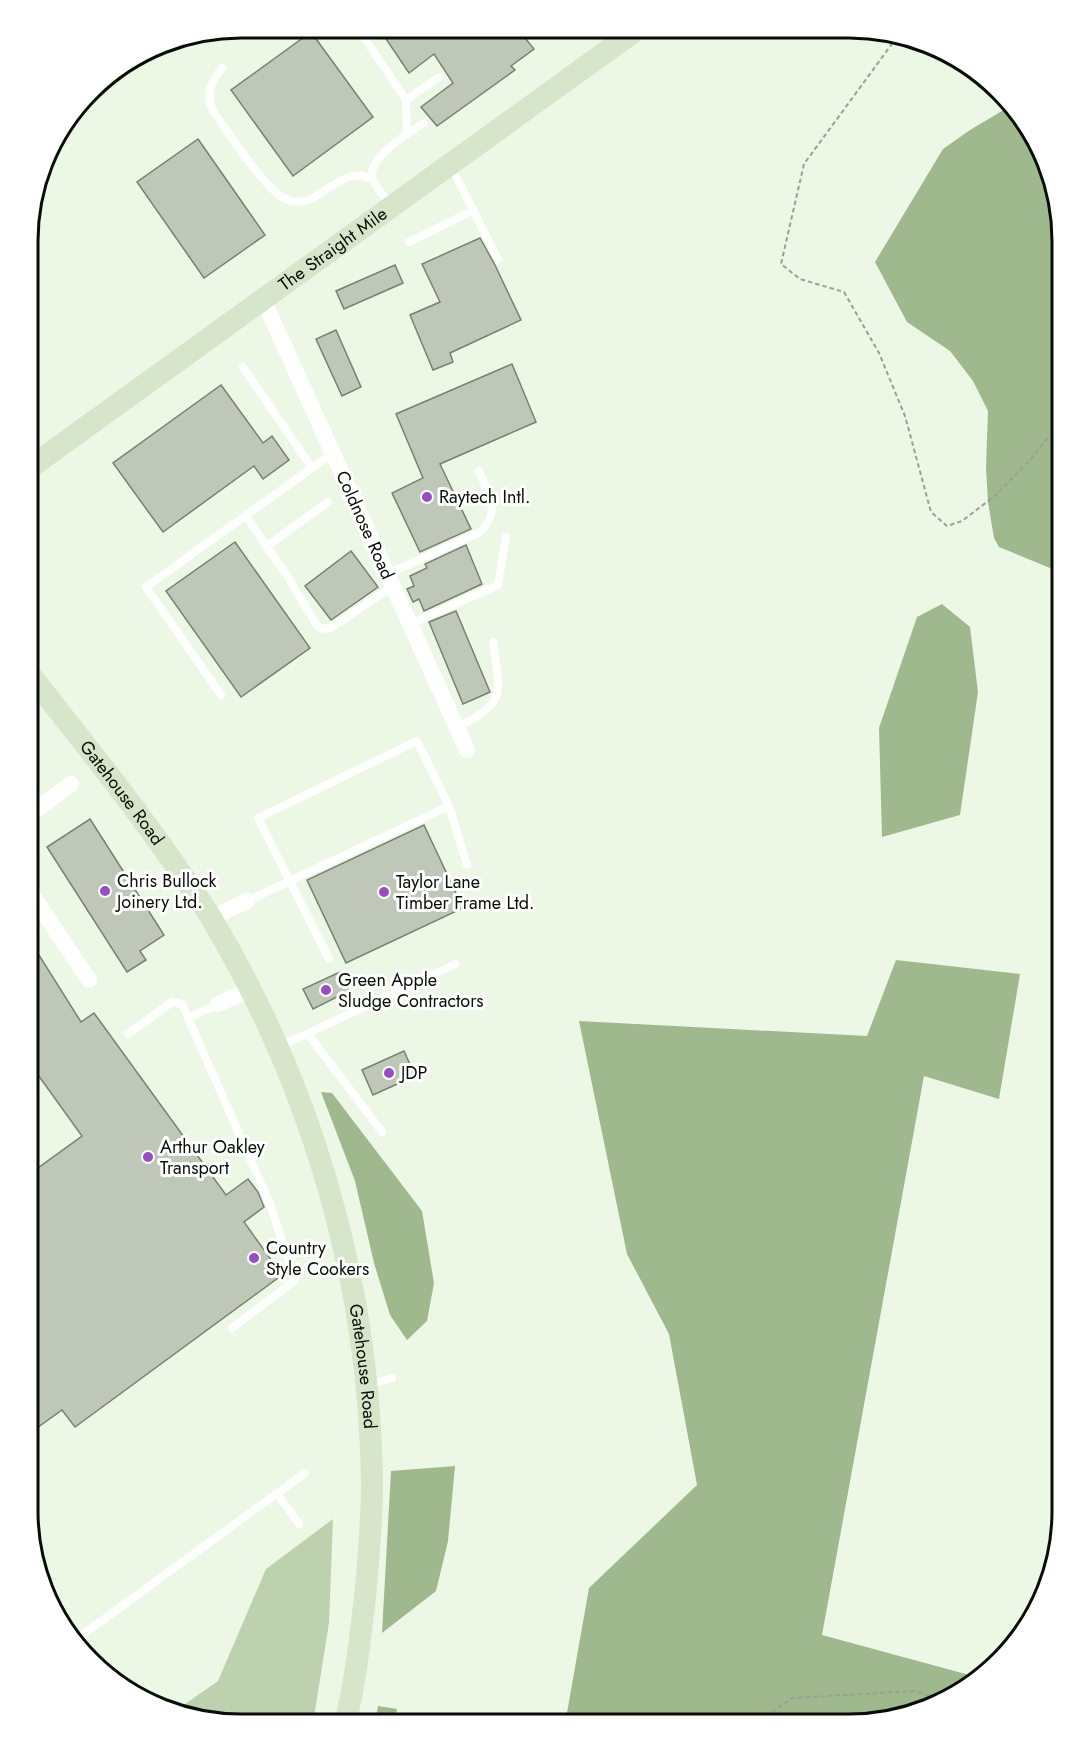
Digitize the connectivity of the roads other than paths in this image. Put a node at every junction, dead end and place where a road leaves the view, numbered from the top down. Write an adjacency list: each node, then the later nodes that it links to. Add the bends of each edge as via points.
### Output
1 (364, 38): 5 (lane)
2 (625, 38): 8 (main road, The Straight Mile)
3 (222, 68): 9 (lane, via 209,91 213,111 262,178 281,197 306,203 350,175)
4 (439, 77): 5 (lane)
5 (406, 100): 7 (lane)
6 (424, 123): 7 (lane)
7 (407, 134): 9 (lane, via 376,164)
8 (450, 164): 10 (main road, The Straight Mile); 11 (lane)
9 (374, 181): 10 (lane)
10 (392, 206): 14 (main road, The Straight Mile)
11 (474, 210): 12 (lane); 13 (lane)
12 (409, 242)
13 (498, 259)
14 (263, 299): 16 (street, Coldnose Road); 17 (main road, The Straight Mile)
15 (243, 367): 18 (lane)
16 (333, 453): 18 (lane); 24 (street, Coldnose Road)
17 (38, 462)
18 (312, 468): 21 (lane)
19 (479, 471): 24 (lane, via 492,504 490,524)
20 (328, 502): 23 (lane)
21 (245, 515): 23 (lane); 28 (lane, via 146,587)
22 (506, 537): 25 (lane, via 498,585)
23 (267, 546): 24 (lane, via 323,629 331,628)
24 (390, 580): 25 (street, Coldnose Road)
25 (410, 624): 29 (street, Coldnose Road)
26 (493, 642): 29 (lane, via 498,692 495,701 481,715)
27 (38, 685): 38 (main road, Gatehouse Road, via 151,831)
28 (221, 695)
29 (457, 727): 30 (street, Coldnose Road)
30 (467, 750)
31 (71, 784): 33 (street)
32 (449, 806): 34 (lane); 35 (lane); 35 (lane, via 417,741 258,818)
33 (38, 809)
34 (467, 865)
35 (291, 880): 36 (lane); 39 (lane)
36 (247, 901): 38 (street)
37 (38, 904): 41 (street)
38 (211, 918): 42 (main road, Gatehouse Road)
39 (329, 959)
40 (456, 964): 46 (lane)
41 (89, 980)
42 (250, 990): 43 (street); 47 (main road, Gatehouse Road)
43 (218, 1004): 44 (lane)
44 (188, 1018): 45 (lane, via 182,1004 172,1002); 49 (lane, via 270,1204 295,1280)
45 (128, 1034)
46 (308, 1034): 47 (lane); 48 (lane)
47 (278, 1047): 51 (main road, Gatehouse Road, via 309,1126 347,1260)
48 (382, 1132)
49 (232, 1328)
50 (392, 1377): 51 (lane)
51 (366, 1385): 56 (main road, Gatehouse Road, via 372,1486 370,1542 362,1629)
52 (305, 1473): 53 (lane)
53 (277, 1493): 54 (lane); 55 (lane)
54 (299, 1524)
55 (80, 1636)
56 (347, 1714)

